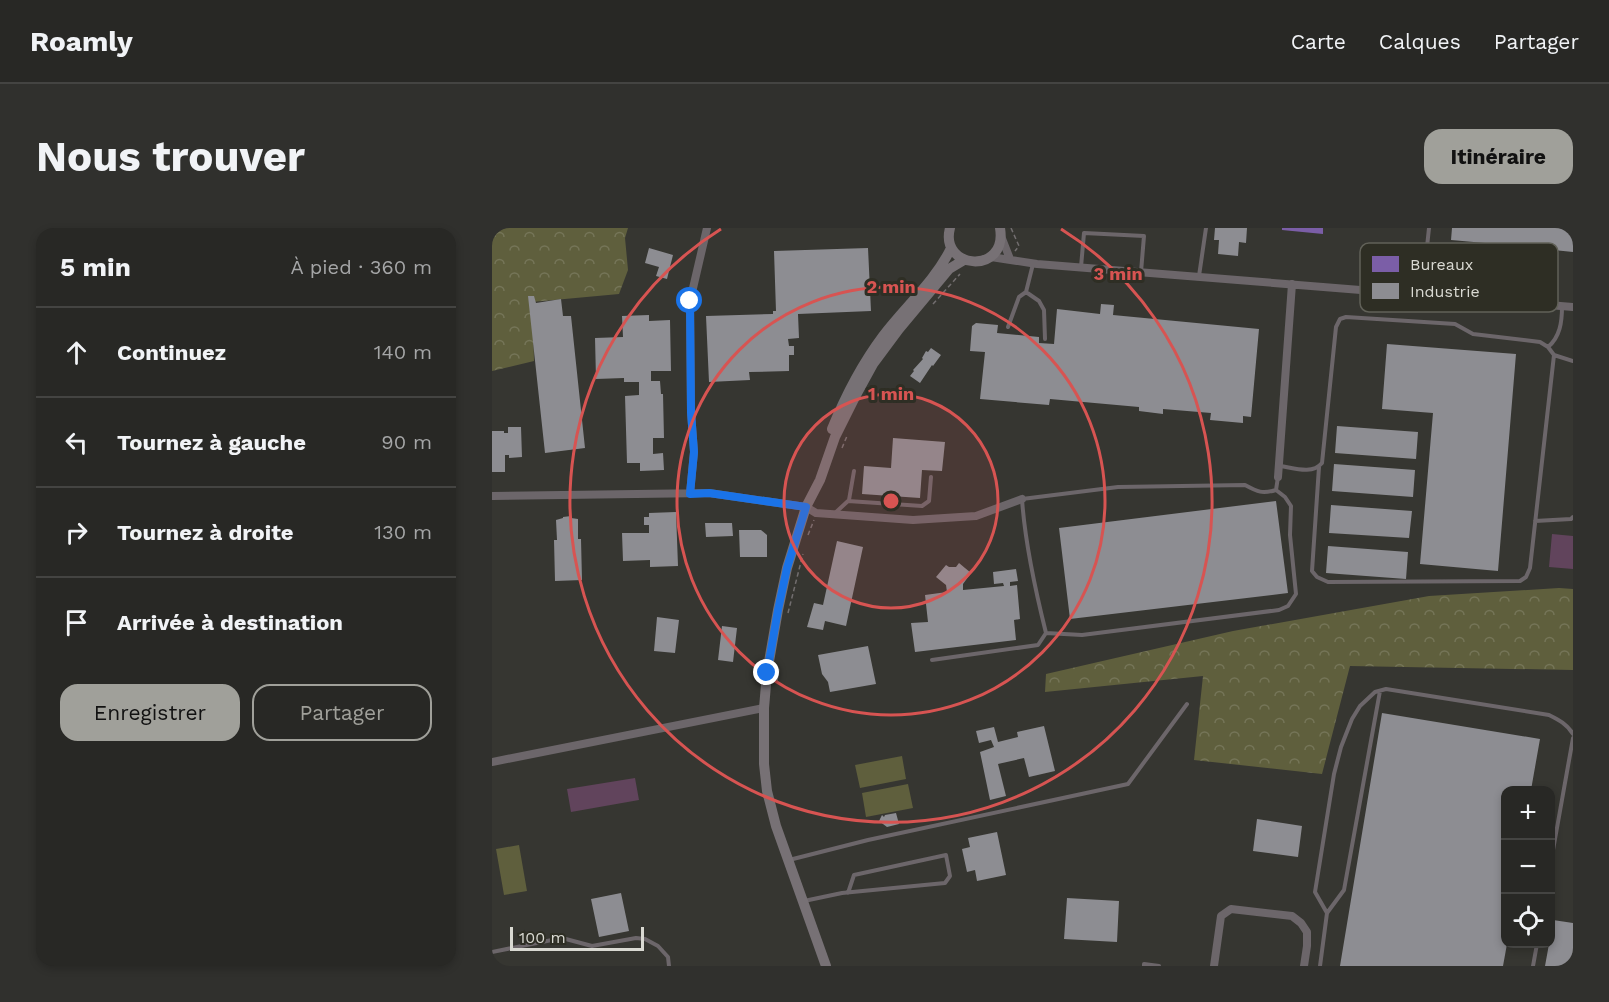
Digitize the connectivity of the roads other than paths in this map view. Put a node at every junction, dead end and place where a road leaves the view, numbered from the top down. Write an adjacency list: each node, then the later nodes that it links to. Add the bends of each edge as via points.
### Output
1 (707, 228): 32 (street, via 690,301 694,452)
2 (950, 228): 7 (street)
3 (1206, 228): 14 (lane)
4 (1429, 228): 6 (lane)
5 (1001, 232): 8 (street, via 1000,244); 9 (street)
6 (1427, 243)
7 (951, 248): 10 (street); 36 (street, via 944,263 882,337 852,385 812,482)
8 (991, 257): 9 (street); 10 (street, via 978,262)
9 (1010, 259): 11 (street)
10 (964, 260): 36 (street, via 949,269 873,364 835,437)
11 (1033, 264): 12 (street); 17 (lane)
12 (1081, 268): 13 (street); 13 (lane, via 1084,233 1144,236)
13 (1142, 273): 14 (street)
14 (1199, 277): 15 (street)
15 (1292, 284): 16 (street); 26 (street)
16 (1360, 290)
17 (1026, 291): 21 (lane, via 1019,297); 22 (lane, via 1039,300 1044,310)
18 (1558, 306): 19 (street)
19 (1562, 306): 20 (street); 23 (lane, via 1560,327)
20 (1573, 307)
21 (1008, 327)
22 (1045, 339)
23 (1548, 347): 24 (lane); 27 (lane, via 1540,342 1473,334 1455,324 1340,319 1335,327)
24 (1554, 355): 25 (lane); 39 (lane)
25 (1573, 361)
26 (1279, 465): 27 (lane, via 1305,470); 30 (street)
27 (1319, 467): 39 (lane, via 1312,572 1328,582 1520,581 1530,568)
28 (854, 471): 35 (lane)
29 (932, 477): 35 (lane, via 929,501 922,506)
30 (1278, 477): 31 (lane)
31 (1276, 490): 34 (lane, via 1257,492 1245,485 1118,487); 40 (lane, via 1291,507 1296,594 1288,606 1082,635)
32 (690, 494): 33 (street); 36 (street, via 709,493)
33 (492, 496)
34 (1022, 500): 37 (street, via 976,516 913,520); 40 (lane, via 1035,589)
35 (848, 501): 37 (lane)
36 (810, 508): 37 (street); 44 (street, via 787,568)
37 (834, 514)
38 (1573, 517): 39 (lane)
39 (1535, 521)
40 (1046, 633): 41 (lane, via 1038,645)
41 (932, 660)
42 (1380, 691): 45 (lane, via 1548,715 1562,721); 51 (lane, via 1344,890); 51 (lane, via 1360,706 1352,719 1334,774 1315,892)
43 (1186, 704): 48 (lane, via 1128,784)
44 (764, 708): 46 (street); 48 (street, via 767,792)
45 (1573, 736): 47 (lane)
46 (492, 762)
47 (1555, 843)
48 (789, 860): 50 (street)
49 (848, 893): 49 (lane, via 945,883 950,876 946,855 854,875); 50 (lane)
50 (803, 902): 55 (street)
51 (1327, 913): 60 (lane)
52 (1536, 948): 61 (lane)
53 (492, 952): 54 (lane, via 562,938 592,946 636,938 658,946 668,957)
54 (669, 966)
55 (826, 966)
56 (1144, 966): 57 (lane)
57 (1159, 966)
58 (1214, 966): 59 (street, via 1221,916 1231,909 1292,916 1301,923 1307,946)
59 (1304, 966)
60 (1320, 966)
61 (1533, 966)

